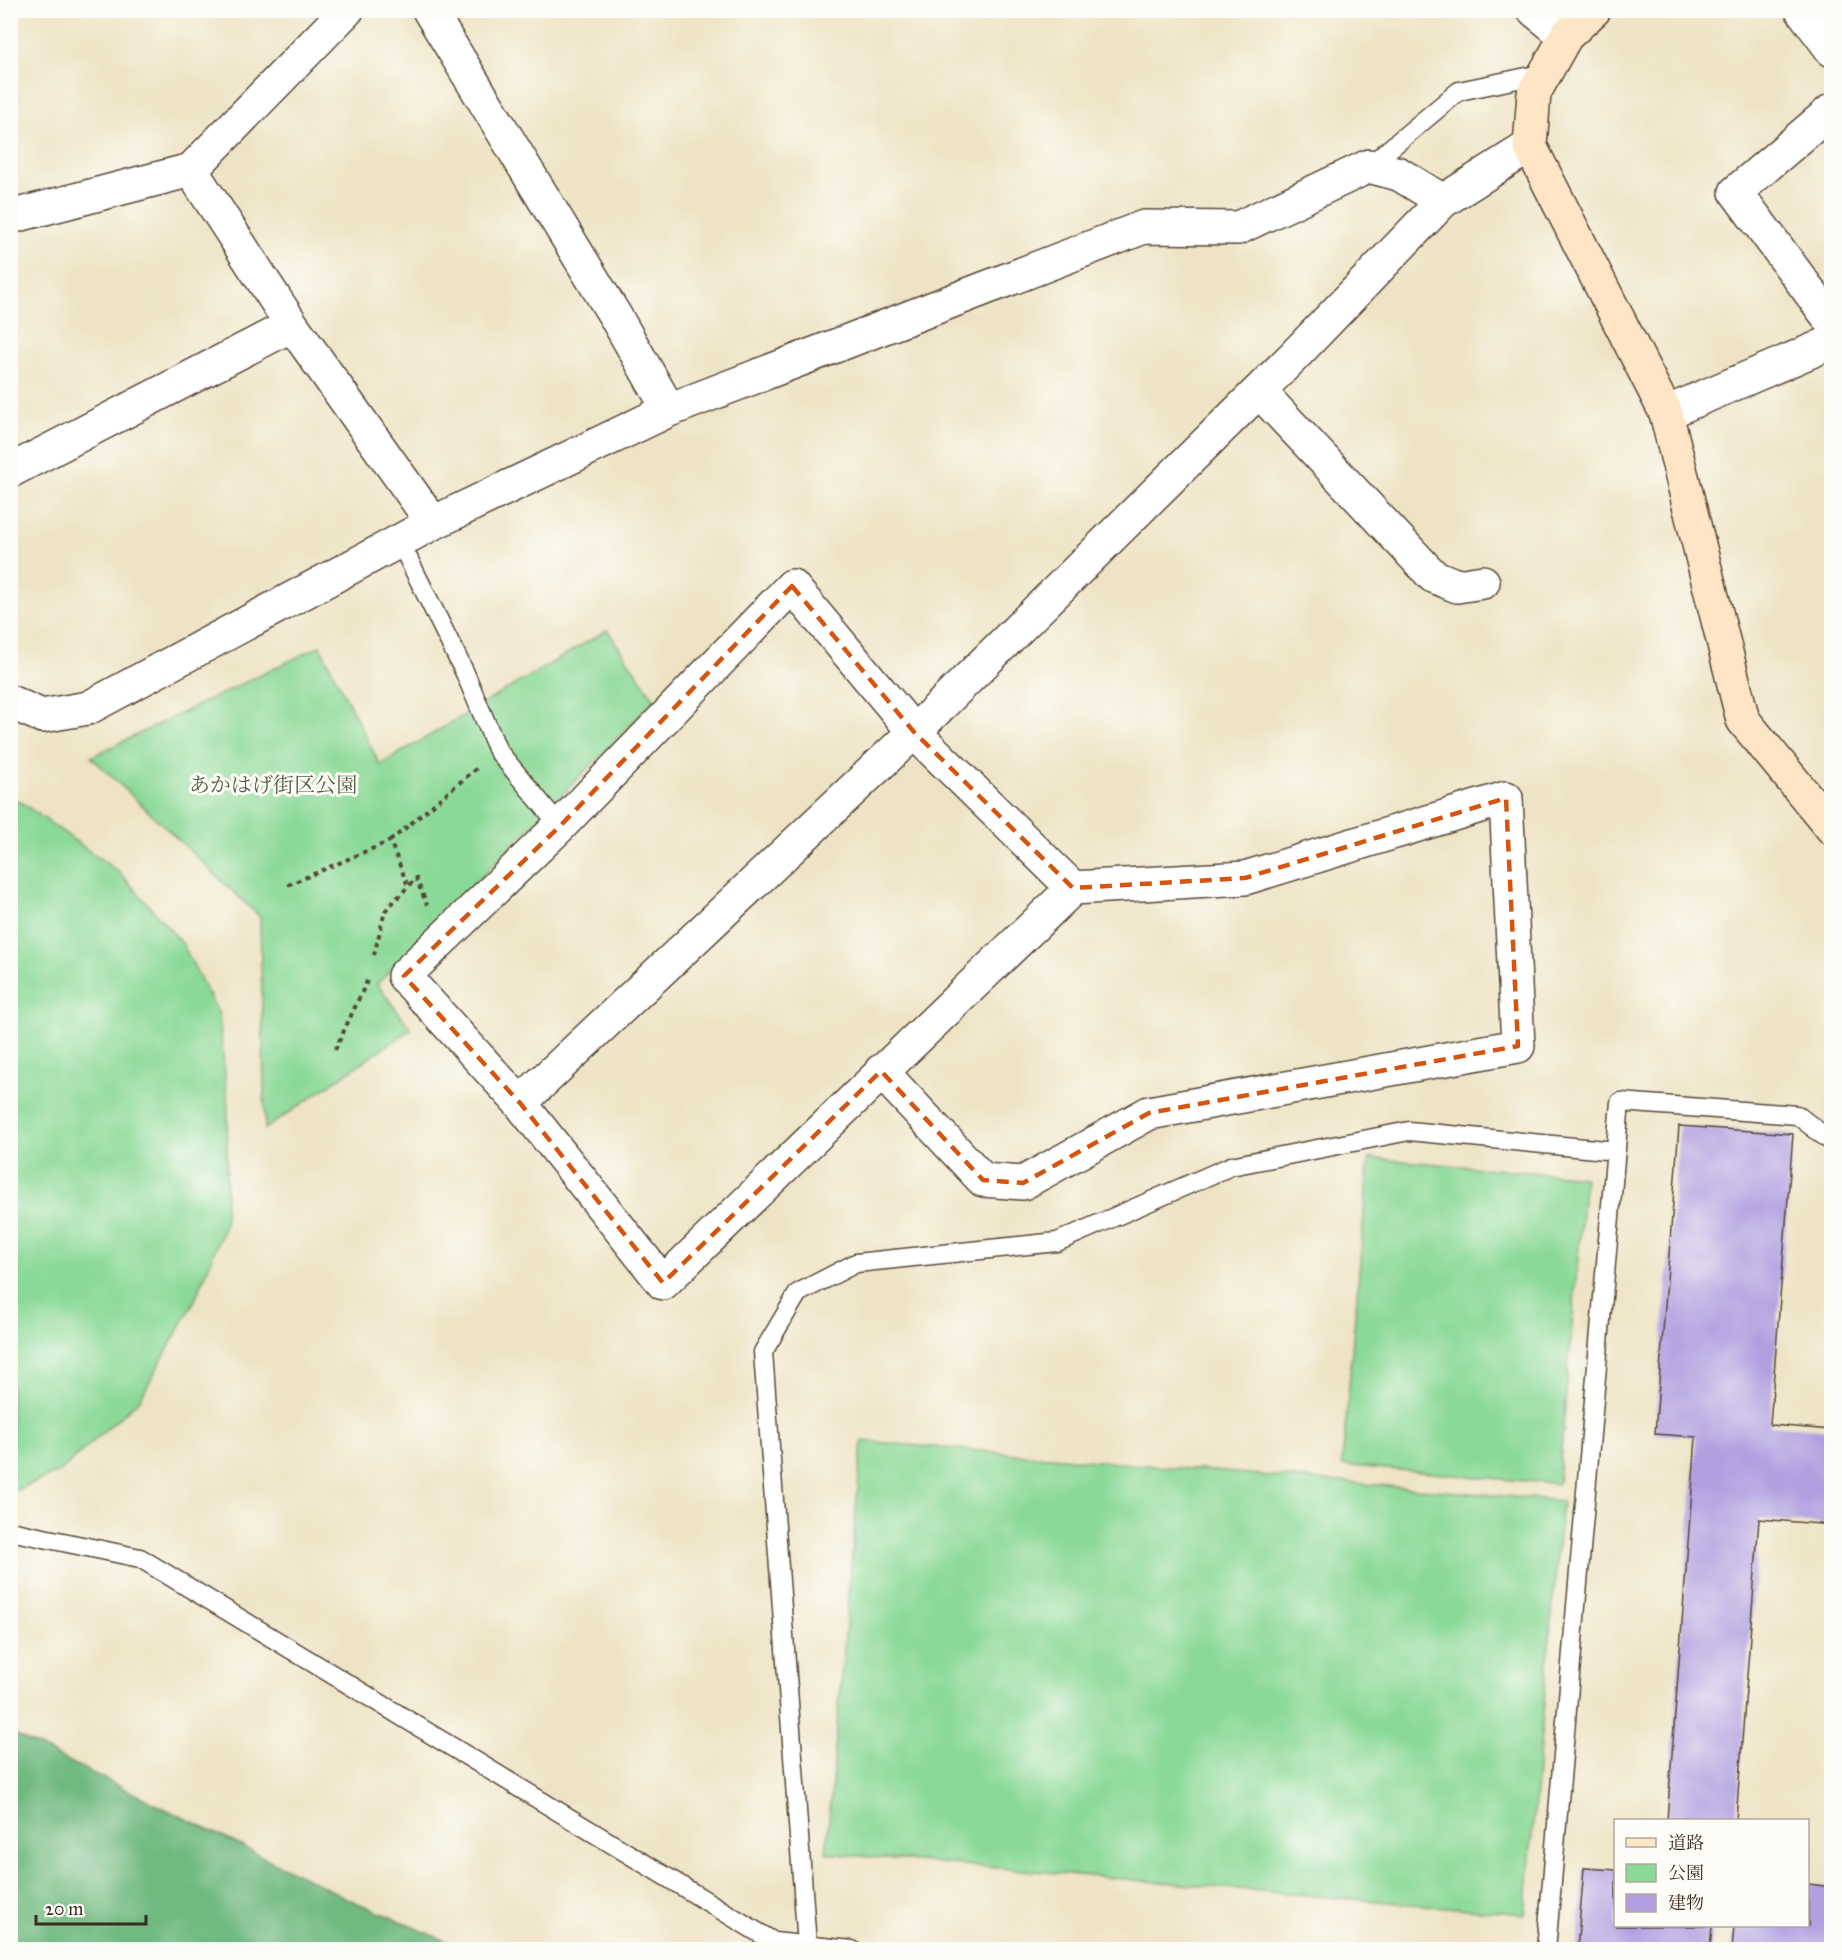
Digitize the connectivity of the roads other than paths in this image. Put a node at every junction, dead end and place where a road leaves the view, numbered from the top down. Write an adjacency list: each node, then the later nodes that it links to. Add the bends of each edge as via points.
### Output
1 (347, 10): 12 (street)
2 (429, 10): 19 (street)
3 (1534, 10): 6 (street)
4 (1594, 10): 6 (street)
5 (1802, 10): 7 (street)
6 (1566, 36): 8 (street)
7 (1832, 50)
8 (1546, 73): 10 (street, via 1534,93); 11 (lane, via 1458,91)
9 (1832, 110): 15 (street, via 1736,192)
10 (1530, 146): 13 (street); 20 (street)
11 (1369, 166): 13 (street, via 1399,174); 19 (street, via 1238,228 1144,227)
12 (191, 170): 14 (street); 16 (street)
13 (1443, 201): 18 (street)
14 (10, 217)
15 (1832, 322)
16 (292, 325): 21 (street); 22 (street)
17 (1832, 342): 20 (street)
18 (1259, 391): 24 (street, via 1433,576 1457,586); 26 (street)
19 (669, 410): 22 (street)
20 (1666, 413): 28 (street, via 1743,720)
21 (10, 471)
22 (433, 523): 23 (street)
23 (399, 540): 25 (street, via 88,708 42,716); 27 (lane, via 465,673 498,751)
24 (1484, 582)
25 (10, 702)
26 (914, 732): 27 (street, via 792,586); 29 (street); 31 (street)
27 (560, 826): 31 (street, via 404,976)
28 (1832, 828)
29 (1073, 888): 30 (street); 30 (street, via 1245,878 1506,798 1518,1046 1149,1113 1023,1183 983,1180)
30 (881, 1071): 31 (street, via 663,1283)
31 (520, 1104)
32 (1832, 1142): 33 (lane, via 1797,1115 1620,1102)
33 (1616, 1151): 35 (lane, via 1409,1131 1231,1166 1058,1242 855,1263 798,1293 763,1352); 37 (lane)
34 (10, 1531): 35 (lane, via 140,1558 774,1942)
35 (807, 1945): 36 (lane)
36 (852, 1950)
37 (1546, 1950)

